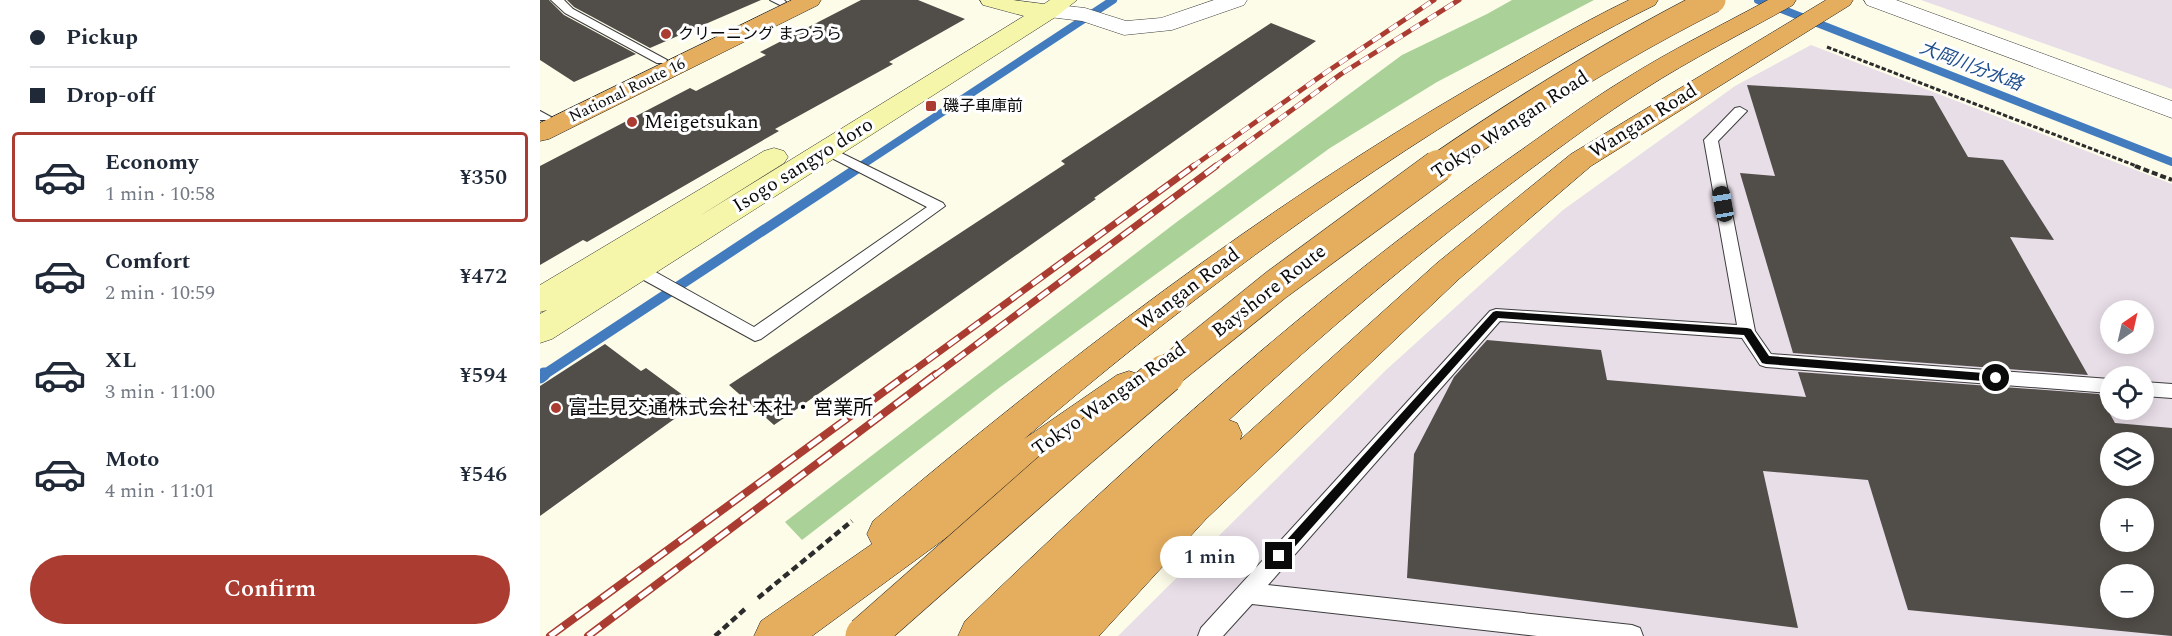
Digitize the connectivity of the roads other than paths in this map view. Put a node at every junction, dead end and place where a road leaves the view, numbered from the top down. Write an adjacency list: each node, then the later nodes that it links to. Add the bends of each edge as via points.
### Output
1 (557, 0): 14 (lane, via 569,11)
2 (810, 0): 17 (highway, National Route 16)
3 (991, 0): 13 (street)
4 (1236, 0): 13 (street, via 1164,25 1124,28)
5 (1647, 0): 26 (highway, Wangan Road, via 1600,23 1399,141 1213,269 949,479)
6 (1713, 0): 28 (highway, Bayshore Route, bridge, via 1520,109 1291,272 1019,497)
7 (1722, 0): 27 (highway, Tokyo Wangan Road, bridge, via 1525,112 1289,271)
8 (1785, 0): 29 (highway, via 1649,75 1479,193 1373,274 1074,541)
9 (1798, 0): 30 (highway, via 1662,76 1562,141 1498,193 1191,464)
10 (1842, 0): 31 (highway, Wangan Road, via 1581,160 1448,271 1192,507)
11 (1875, 0): 15 (street)
12 (780, 1): 14 (highway, National Route 16)
13 (1041, 4): 18 (street, Isogo sangyo doro); 20 (street, Isogo sangyo doro)
14 (661, 60): 17 (highway, National Route 16)
15 (2172, 110)
16 (1740, 111): 21 (lane, via 1711,140)
17 (541, 121)
18 (827, 150): 19 (street, Isogo sangyo doro); 19 (lane, via 938,206 755,335)
19 (637, 269): 20 (street, Isogo sangyo doro)
20 (541, 321)
21 (1747, 332): 22 (lane, via 1766,360); 25 (lane, via 1496,315)
22 (2100, 385)
23 (2154, 390): 24 (lane)
24 (2172, 391)
25 (1247, 593): 32 (lane); 33 (lane)
26 (771, 636)
27 (776, 636)
28 (865, 636)
29 (980, 636)
30 (1025, 636)
31 (1070, 636)
32 (1209, 636)
33 (1632, 636)

